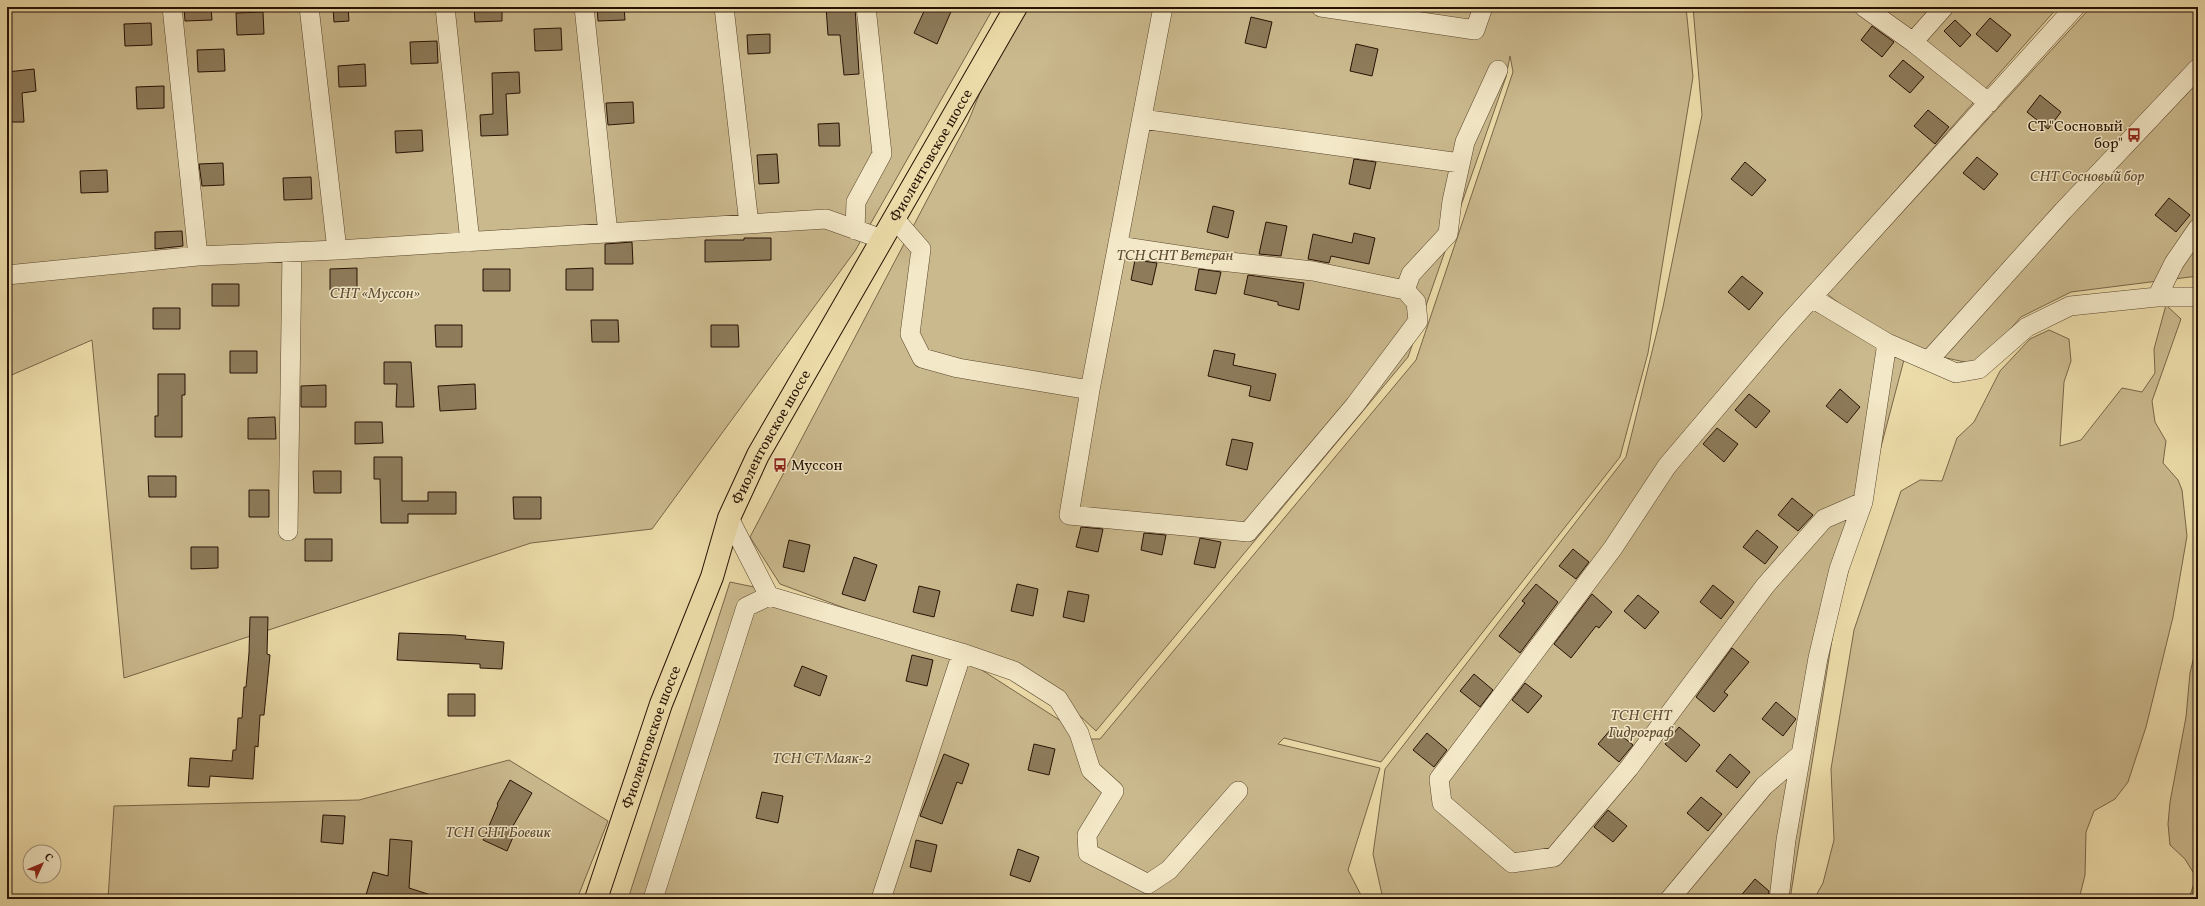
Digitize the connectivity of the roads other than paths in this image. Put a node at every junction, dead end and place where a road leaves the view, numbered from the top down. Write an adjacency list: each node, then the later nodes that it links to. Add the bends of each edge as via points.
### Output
1 (172, 7): 30 (lane)
2 (309, 7): 28 (lane)
3 (445, 7): 26 (lane)
4 (584, 7): 24 (lane)
5 (724, 7): 21 (lane)
6 (866, 7): 23 (lane, via 882,154 856,202)
7 (1016, 7): 20 (main road, Фиолентовское шоссе)
8 (1163, 7): 18 (lane)
9 (1321, 7): 10 (lane, via 1475,30)
10 (1483, 7)
11 (1864, 7): 14 (lane)
12 (1944, 7): 14 (lane)
13 (2075, 7): 17 (lane)
14 (1914, 42): 17 (lane)
15 (2198, 68): 37 (lane, via 2063,211)
16 (1498, 70): 19 (lane, via 1465,142)
17 (1989, 103): 35 (lane)
18 (1142, 119): 19 (lane); 27 (lane)
19 (1460, 164): 32 (lane, via 1448,234 1411,274)
20 (894, 218): 25 (main road, Фиолентовское шоссе); 38 (lane, via 920,249 910,334 922,358 958,368)
21 (749, 224): 23 (lane, via 826,219); 24 (lane)
22 (2198, 228): 33 (lane, via 2174,263)
23 (855, 230): 25 (lane)
24 (608, 233): 26 (lane)
25 (882, 239): 40 (main road, Фиолентовское шоссе, via 758,455)
26 (470, 242): 28 (lane)
27 (1118, 246): 32 (lane, via 1312,271); 38 (lane)
28 (337, 250): 29 (lane)
29 (292, 252): 30 (lane); 41 (lane)
30 (198, 256): 31 (lane)
31 (7, 275)
32 (1405, 290): 38 (lane, via 1416,302 1418,321 1355,405 1248,532 1069,515)
33 (2157, 297): 34 (lane); 37 (lane, via 2070,306 2026,327 1979,369 1956,373)
34 (2198, 297)
35 (1812, 298): 36 (lane); 39 (lane, via 1667,466 1613,548 1439,779 1442,802 1512,863 1554,857 1629,768 1765,586 1824,519)
36 (1887, 343): 37 (lane); 39 (lane)
37 (1929, 360)
38 (1090, 390)
39 (1863, 502): 44 (lane, via 1839,569 1818,658)
40 (729, 518): 42 (lane); 46 (main road, Фиолентовское шоссе, via 712,577 661,704)
41 (288, 531)
42 (769, 596): 43 (lane); 47 (lane, via 746,607)
43 (962, 653): 45 (lane, via 1014,671 1058,698 1080,733 1091,770 1114,791 1087,835 1088,853 1148,884 1169,870); 48 (lane)
44 (1801, 754): 49 (lane, via 1764,786); 50 (lane)
45 (1238, 791)
46 (596, 899)
47 (653, 899)
48 (881, 899)
49 (1670, 899)
50 (1779, 899)

